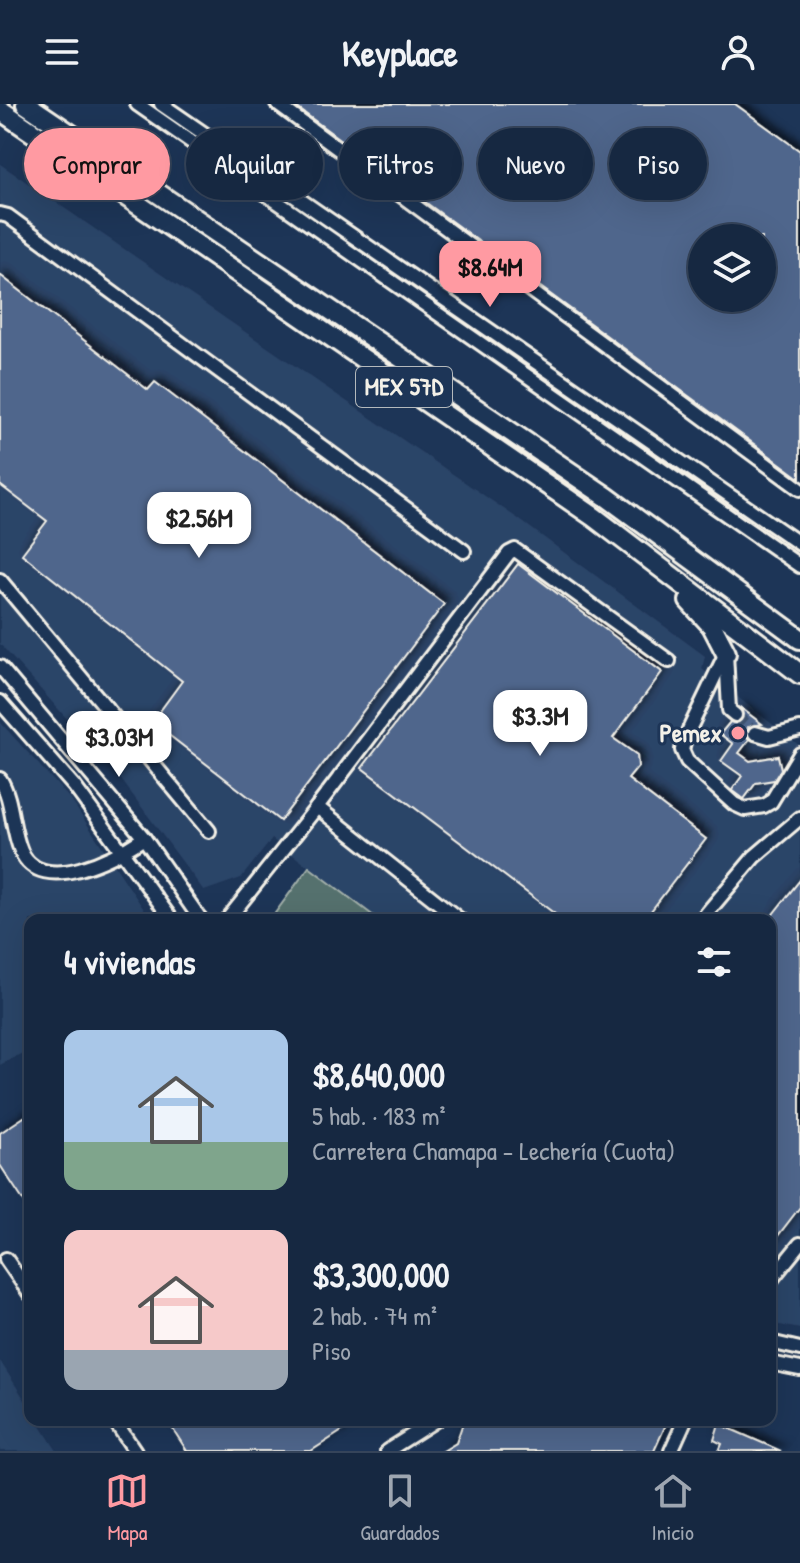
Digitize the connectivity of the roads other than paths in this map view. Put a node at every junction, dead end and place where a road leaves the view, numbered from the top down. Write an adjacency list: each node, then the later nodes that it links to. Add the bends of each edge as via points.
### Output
1 (26, 104): 13 (highway, MEX 57D, via 607,497)
2 (137, 104): 11 (street)
3 (161, 104): 9 (street)
4 (277, 104): 7 (street)
5 (0, 110): 8 (highway, MEX 57D)
6 (0, 214): 10 (street)
7 (800, 489)
8 (594, 517): 14 (highway, via 696,606); 17 (highway, MEX 57D)
9 (800, 544)
10 (464, 551)
11 (800, 566)
12 (0, 580): 26 (street)
13 (800, 639)
14 (726, 653): 19 (street, via 729,710); 22 (street, via 685,738 682,750 687,761 734,804 754,809 771,802)
15 (669, 661): 24 (street, via 515,550)
16 (0, 667): 27 (street)
17 (800, 674)
18 (0, 702): 28 (street)
19 (735, 715)
20 (800, 729): 21 (street, via 769,737)
21 (755, 733)
22 (800, 754)
23 (0, 779): 28 (street, via 23,855 39,868 80,871)
24 (317, 807): 31 (street); 32 (street)
25 (800, 818): 33 (street, via 754,857)
26 (209, 831)
27 (144, 838): 28 (street); 30 (street)
28 (124, 851): 29 (street)
29 (168, 914)
30 (197, 914)
31 (232, 914)
32 (443, 914)
33 (706, 914)
34 (800, 1244): 36 (street)
35 (6, 1259): 37 (street)
36 (776, 1274)
37 (24, 1285)
38 (776, 1343): 39 (street)
39 (800, 1349)
40 (776, 1364): 41 (street)
41 (800, 1369)
42 (118, 1426): 45 (street)
43 (427, 1426): 46 (street)
44 (682, 1426): 47 (street)
45 (135, 1451)
46 (387, 1451)
47 (671, 1451)

